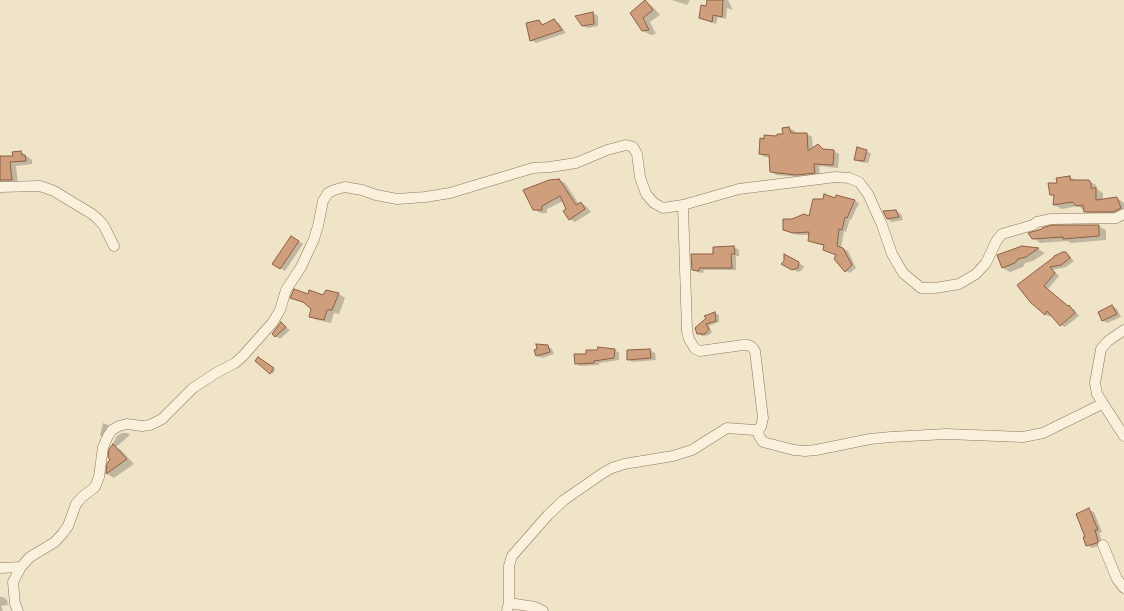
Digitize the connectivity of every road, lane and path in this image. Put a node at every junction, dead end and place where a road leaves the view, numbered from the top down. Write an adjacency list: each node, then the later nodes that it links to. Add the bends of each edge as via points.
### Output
1 (0, 187): 4 (street, via 40,186 54,191 98,219)
2 (683, 205): 3 (street, via 739,189 836,177 854,179 868,194 902,273 921,288 959,284 976,274 986,263 1002,234 1051,219 1116,218); 7 (street, via 689,339 695,349 700,351 748,345 755,352 763,418); 10 (street, via 663,208 654,203 646,194 637,154 629,145 607,150 576,163 533,168 450,193 426,197 398,199 345,188 328,193 323,201 314,240 286,290 273,322 235,363 193,388 162,419 150,425 127,424 112,430 103,447 95,487 76,504 68,526 54,542 30,557)
3 (1124, 214)
4 (114, 246)
5 (1124, 330): 6 (street, via 1108,341 1101,350 1095,383)
6 (1102, 404): 7 (street, via 1043,433 1023,437 946,434 891,436 805,451 763,442); 8 (street)
7 (758, 430): 13 (street, via 727,428 692,450 673,456 624,464 603,473 564,500 515,550 510,561)
8 (1124, 436)
9 (1103, 545): 12 (street, via 1117,580)
10 (21, 567): 11 (street); 14 (street, via 13,582)
11 (0, 568)
12 (1124, 588)
13 (508, 607): 15 (street, via 535,607)
14 (18, 611)
15 (543, 611)

